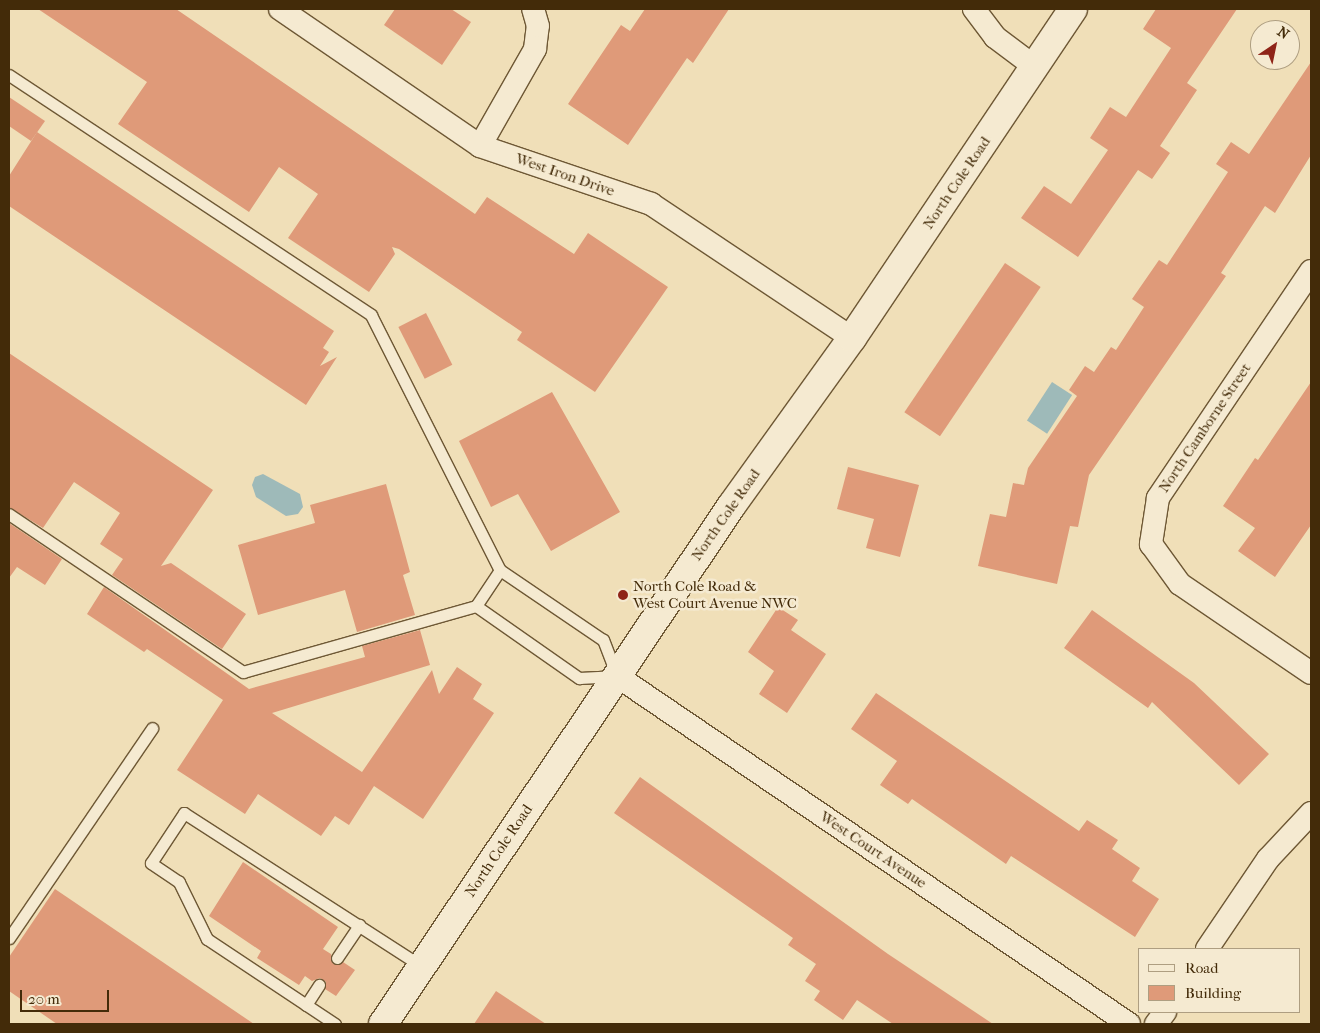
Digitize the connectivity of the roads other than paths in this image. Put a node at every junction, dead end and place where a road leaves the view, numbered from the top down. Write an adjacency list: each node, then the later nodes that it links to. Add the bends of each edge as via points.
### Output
1 (280, 9): 7 (street, West Iron Drive)
2 (533, 9): 7 (street, via 538,26 535,48)
3 (974, 9): 5 (street, via 995,37)
4 (1073, 9): 5 (main road, North Cole Road)
5 (1035, 67): 9 (main road, North Cole Road)
6 (9, 75): 11 (lane, via 371,315)
7 (480, 146): 9 (street, West Iron Drive, via 651,204)
8 (1311, 271): 13 (street, North Camborne Street, via 1158,498 1151,544 1180,584)
9 (852, 338): 14 (main road, North Cole Road, via 732,505)
10 (9, 514): 12 (lane, via 243,672)
11 (500, 570): 12 (lane); 14 (lane, via 603,640)
12 (476, 606): 14 (lane, via 579,678)
13 (1311, 673)
14 (617, 676): 21 (main road, North Cole Road); 27 (street, West Court Avenue)
15 (152, 728): 18 (lane)
16 (1311, 813): 19 (street, via 1268,859)
17 (359, 925): 20 (lane); 21 (lane); 23 (lane, via 184,813 151,863 179,882 207,939)
18 (9, 938)
19 (1208, 948)
20 (337, 958)
21 (421, 966): 26 (main road, North Cole Road)
22 (319, 986): 23 (lane)
23 (306, 1005): 25 (lane)
24 (1163, 1013): 28 (street)
25 (335, 1024)
26 (383, 1024)
27 (1129, 1024)
28 (1156, 1024)

